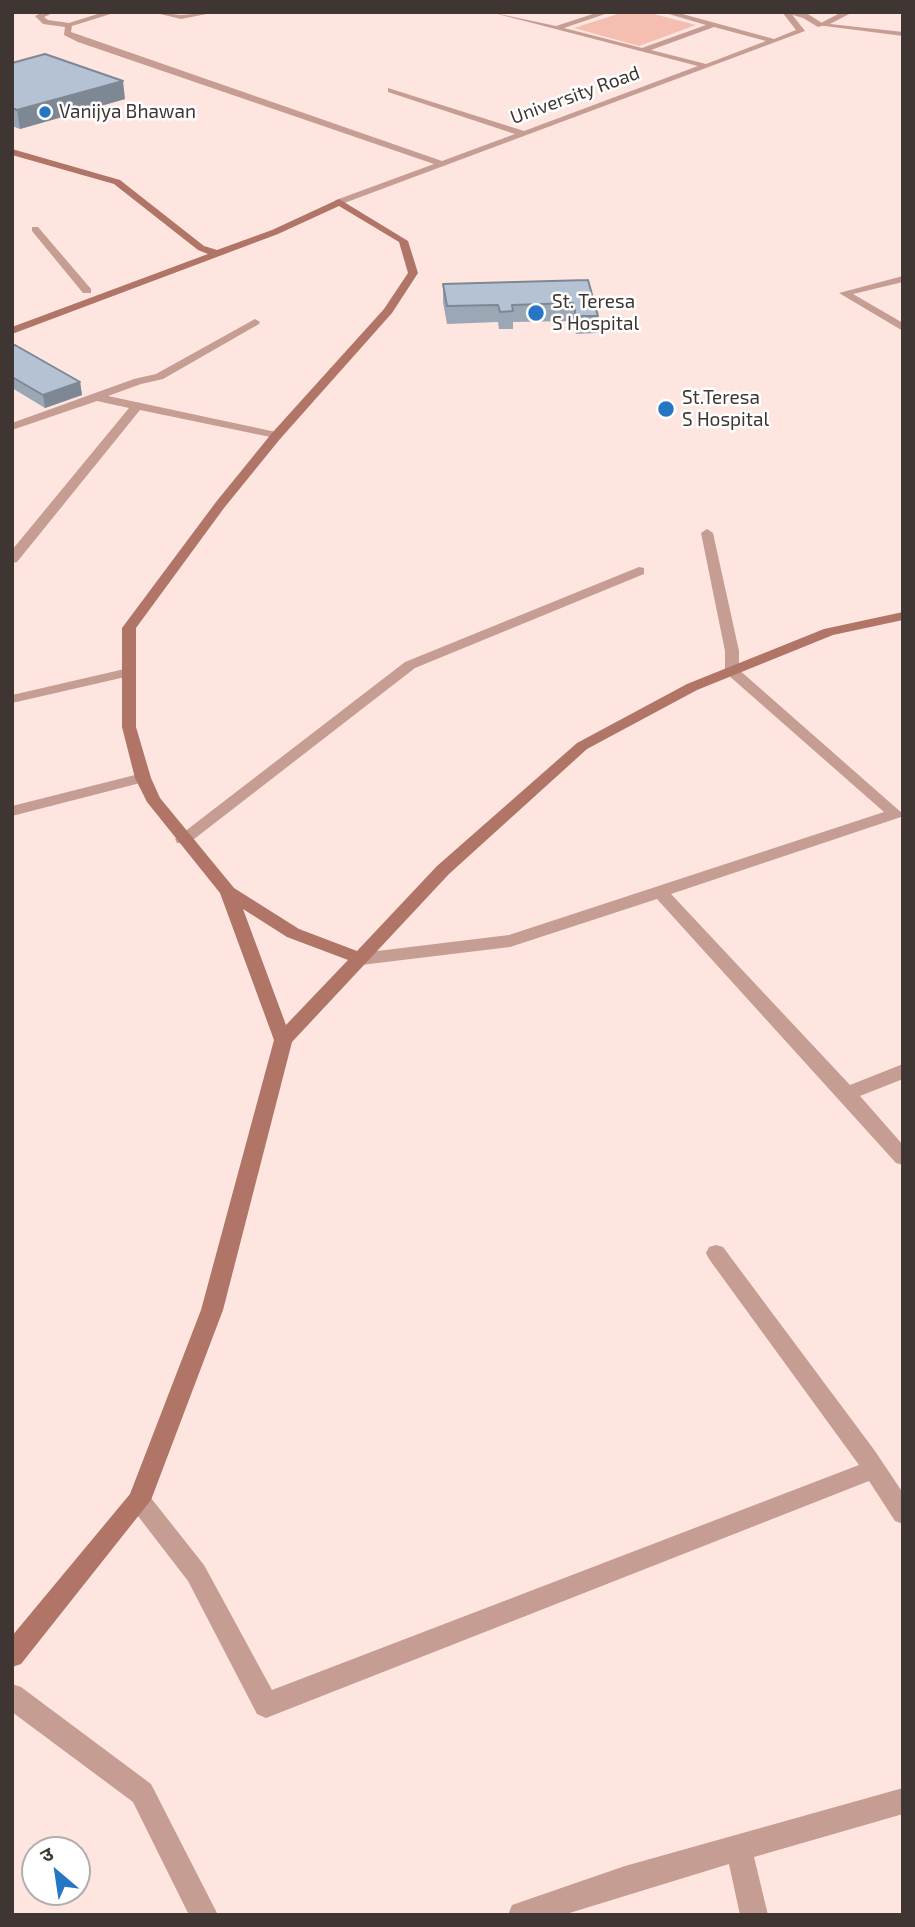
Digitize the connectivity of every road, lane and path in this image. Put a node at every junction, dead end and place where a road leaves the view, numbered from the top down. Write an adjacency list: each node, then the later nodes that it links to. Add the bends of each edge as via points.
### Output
1 (51, 12): 11 (street, via 39,16 46,22)
2 (113, 12): 11 (street)
3 (156, 12): 4 (street, via 181,17)
4 (213, 12)
5 (607, 12): 13 (street)
6 (666, 12): 10 (street)
7 (786, 12): 12 (street); 14 (street)
8 (849, 12): 12 (street)
9 (493, 13): 13 (street)
10 (713, 24): 16 (street); 17 (street)
11 (69, 25): 23 (street, via 67,33 81,40)
12 (821, 25): 14 (street, University Road); 15 (street)
13 (555, 29): 17 (street)
14 (801, 31): 16 (street, University Road)
15 (903, 34)
16 (774, 41): 18 (street, University Road)
17 (640, 51): 18 (street)
18 (706, 66): 20 (street, University Road)
19 (391, 90): 20 (street)
20 (522, 133): 23 (street, University Road)
21 (12, 152): 24 (street)
22 (12, 159): 24 (street)
23 (440, 163): 25 (street, University Road)
24 (127, 188): 27 (street)
25 (339, 202): 27 (street, University Road); 28 (street, University Road); 38 (street, via 403,241 413,272 388,311)
26 (35, 229): 30 (street)
27 (201, 248): 28 (street); 30 (street, University Road)
28 (217, 254): 34 (street, University Road)
29 (903, 279): 33 (street, via 844,293)
30 (87, 291): 31 (street, University Road)
31 (12, 319)
32 (255, 322): 35 (street, via 159,377)
33 (903, 328)
34 (12, 331)
35 (96, 397): 36 (street); 37 (street)
36 (136, 407): 38 (street); 40 (street)
37 (12, 427)
38 (276, 436): 44 (street, via 129,628)
39 (707, 533): 43 (street, via 732,651)
40 (12, 559)
41 (639, 571): 49 (street, via 410,665)
42 (903, 616): 43 (street, via 829,632)
43 (732, 671): 48 (street); 52 (street, via 692,687 582,746 443,870)
44 (129, 672): 45 (street); 46 (street, via 129,727)
45 (12, 699)
46 (143, 778): 47 (street); 49 (street)
47 (12, 811)
48 (899, 818): 51 (street)
49 (183, 839): 50 (street)
50 (228, 892): 52 (street, via 293,933); 53 (street)
51 (660, 892): 52 (street, via 510,941); 55 (street)
52 (361, 959): 53 (street)
53 (283, 1040): 59 (street, via 212,1310)
54 (903, 1071): 55 (street)
55 (847, 1094): 56 (street)
56 (903, 1158)
57 (716, 1253): 58 (street)
58 (874, 1469): 59 (street, via 266,1705 196,1573); 60 (street)
59 (139, 1500): 61 (street)
60 (903, 1513)
61 (12, 1655)
62 (12, 1696): 65 (street, via 142,1793)
63 (903, 1801): 64 (street)
64 (739, 1848): 66 (street); 67 (street)
65 (204, 1915)
66 (522, 1915)
67 (754, 1915)

